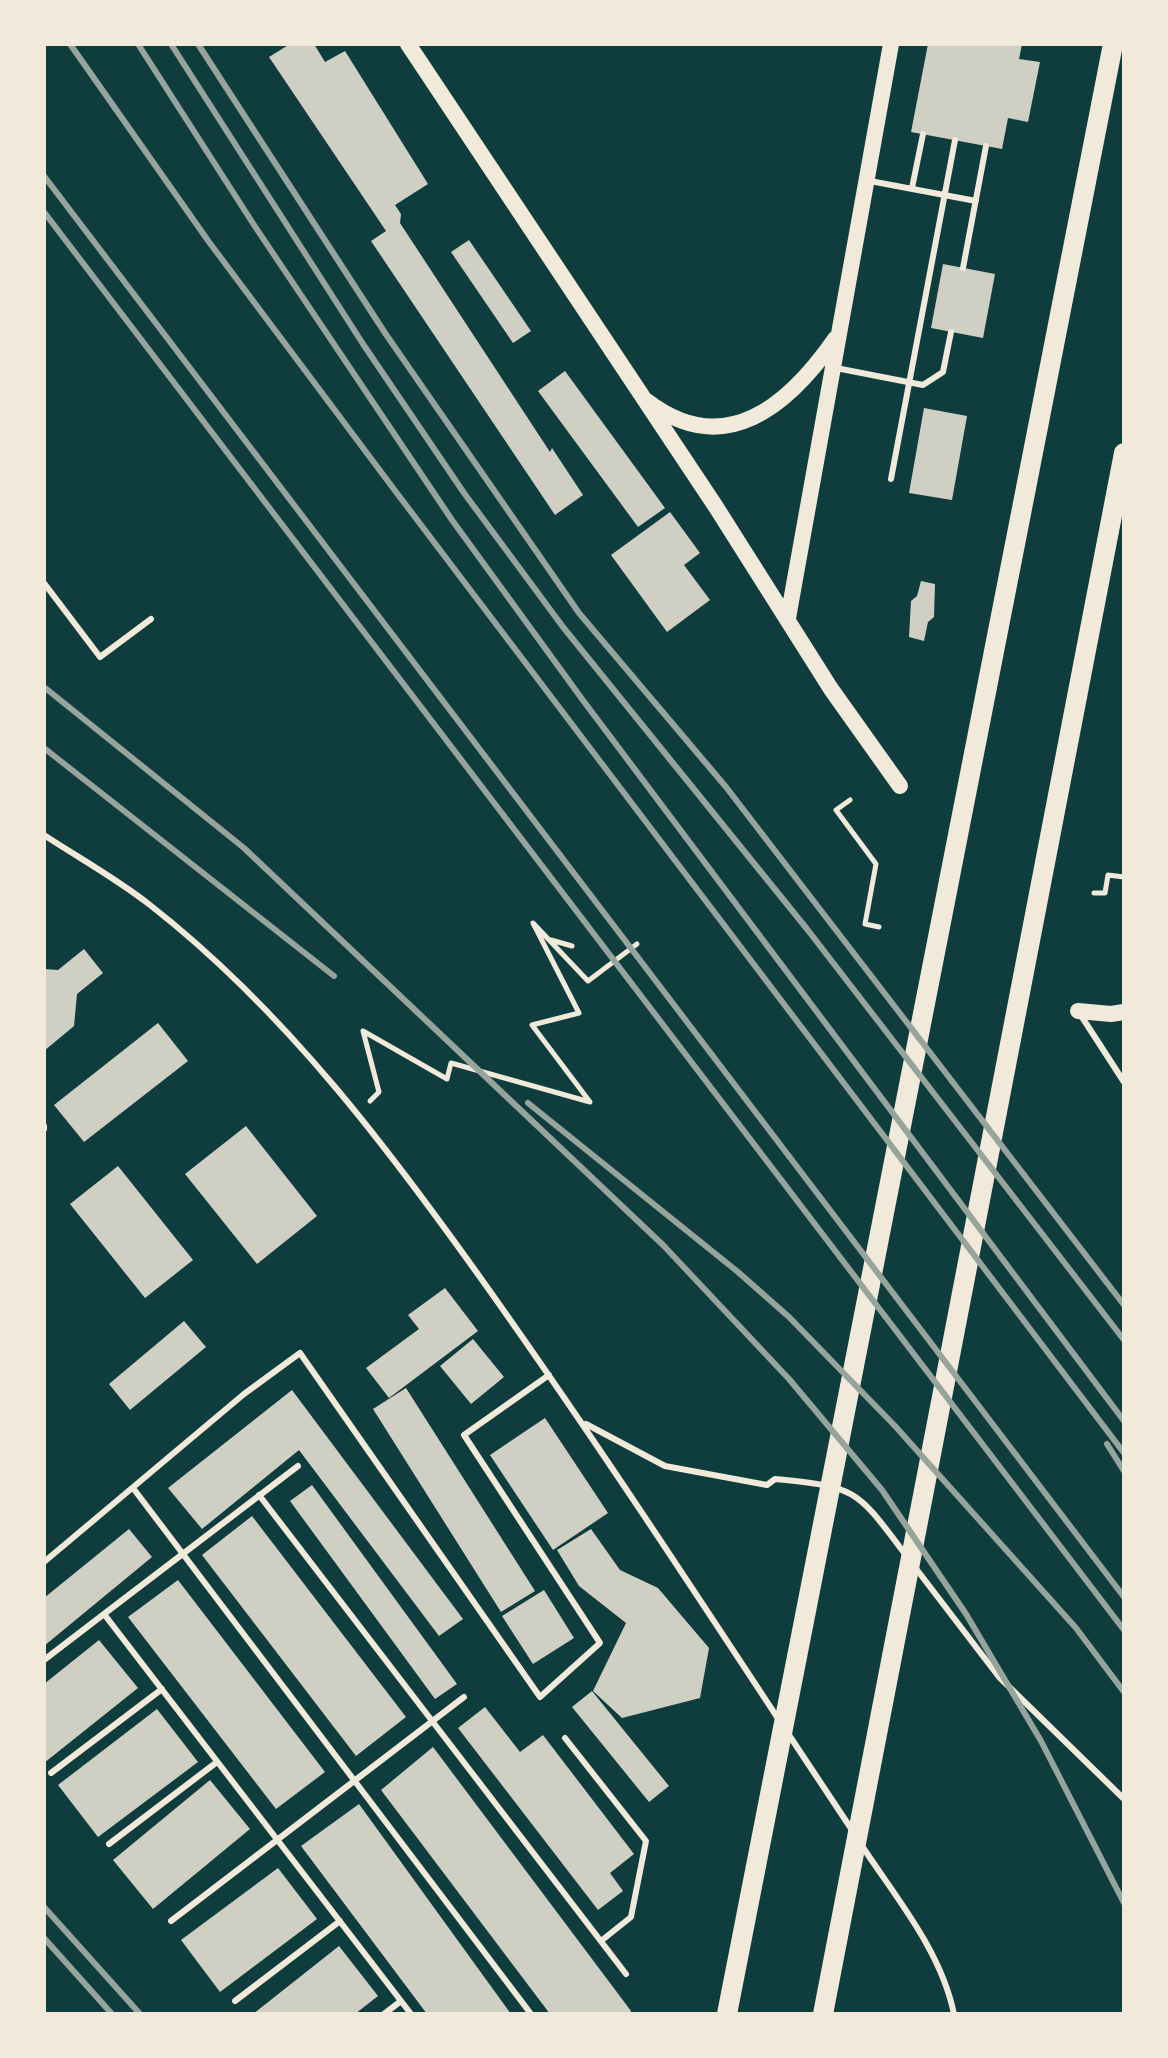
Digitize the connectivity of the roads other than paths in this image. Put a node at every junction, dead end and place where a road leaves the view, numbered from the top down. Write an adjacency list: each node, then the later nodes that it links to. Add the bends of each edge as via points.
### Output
1 (408, 44): 18 (main road)
2 (891, 44): 9 (main road)
3 (1105, 44): 5 (main road)
4 (1113, 44): 5 (main road)
5 (1106, 83): 57 (main road)
6 (923, 134): 10 (lane)
7 (955, 140): 11 (lane)
8 (986, 146): 12 (lane)
9 (867, 180): 10 (lane); 15 (main road)
10 (912, 188): 11 (lane)
11 (945, 195): 12 (lane); 17 (lane)
12 (976, 201): 13 (lane)
13 (963, 268)
14 (951, 332): 17 (lane, via 943,372 923,385)
15 (838, 335): 16 (main road); 18 (main road, via 781,403 747,421 697,424 675,418)
16 (832, 367): 17 (lane); 22 (main road)
17 (909, 382): 20 (lane)
18 (637, 393): 22 (main road)
19 (1124, 453): 58 (main road)
20 (891, 479)
21 (44, 583): 23 (lane, via 100,657)
22 (788, 618): 24 (main road)
23 (151, 619)
24 (900, 786)
25 (44, 835): 29 (lane, via 150,904 262,1005 401,1166)
26 (1078, 1011): 27 (main road); 28 (lane)
27 (1124, 1012)
28 (1124, 1082)
29 (549, 1375): 30 (lane); 32 (lane, via 464,1435 600,1643 540,1697 300,1353)
30 (583, 1422): 45 (lane, via 665,1466 767,1485 775,1479 834,1484 865,1501 999,1677); 59 (lane, via 930,1949 947,1981)
31 (298, 1466): 33 (lane)
32 (133, 1488): 34 (lane); 35 (lane)
33 (259, 1495): 34 (lane); 40 (lane)
34 (183, 1553): 36 (lane); 44 (lane)
35 (44, 1562)
36 (104, 1614): 37 (lane); 38 (lane)
37 (44, 1660)
38 (162, 1689): 42 (lane); 43 (lane)
39 (464, 1697): 40 (lane)
40 (434, 1723): 44 (lane); 50 (lane)
41 (565, 1738): 50 (lane, via 646,1841 631,1917)
42 (217, 1762): 46 (lane); 47 (lane)
43 (51, 1773)
44 (356, 1779): 46 (lane); 56 (lane)
45 (1124, 1799)
46 (277, 1839): 48 (lane); 49 (lane)
47 (109, 1844)
48 (171, 1921)
49 (340, 1921): 52 (lane); 53 (lane)
50 (601, 1941): 51 (lane)
51 (626, 1974)
52 (235, 2001)
53 (401, 2001): 54 (lane); 55 (lane)
54 (384, 2014)
55 (411, 2014)
56 (531, 2014)
57 (727, 2014)
58 (823, 2014)
59 (954, 2014)

